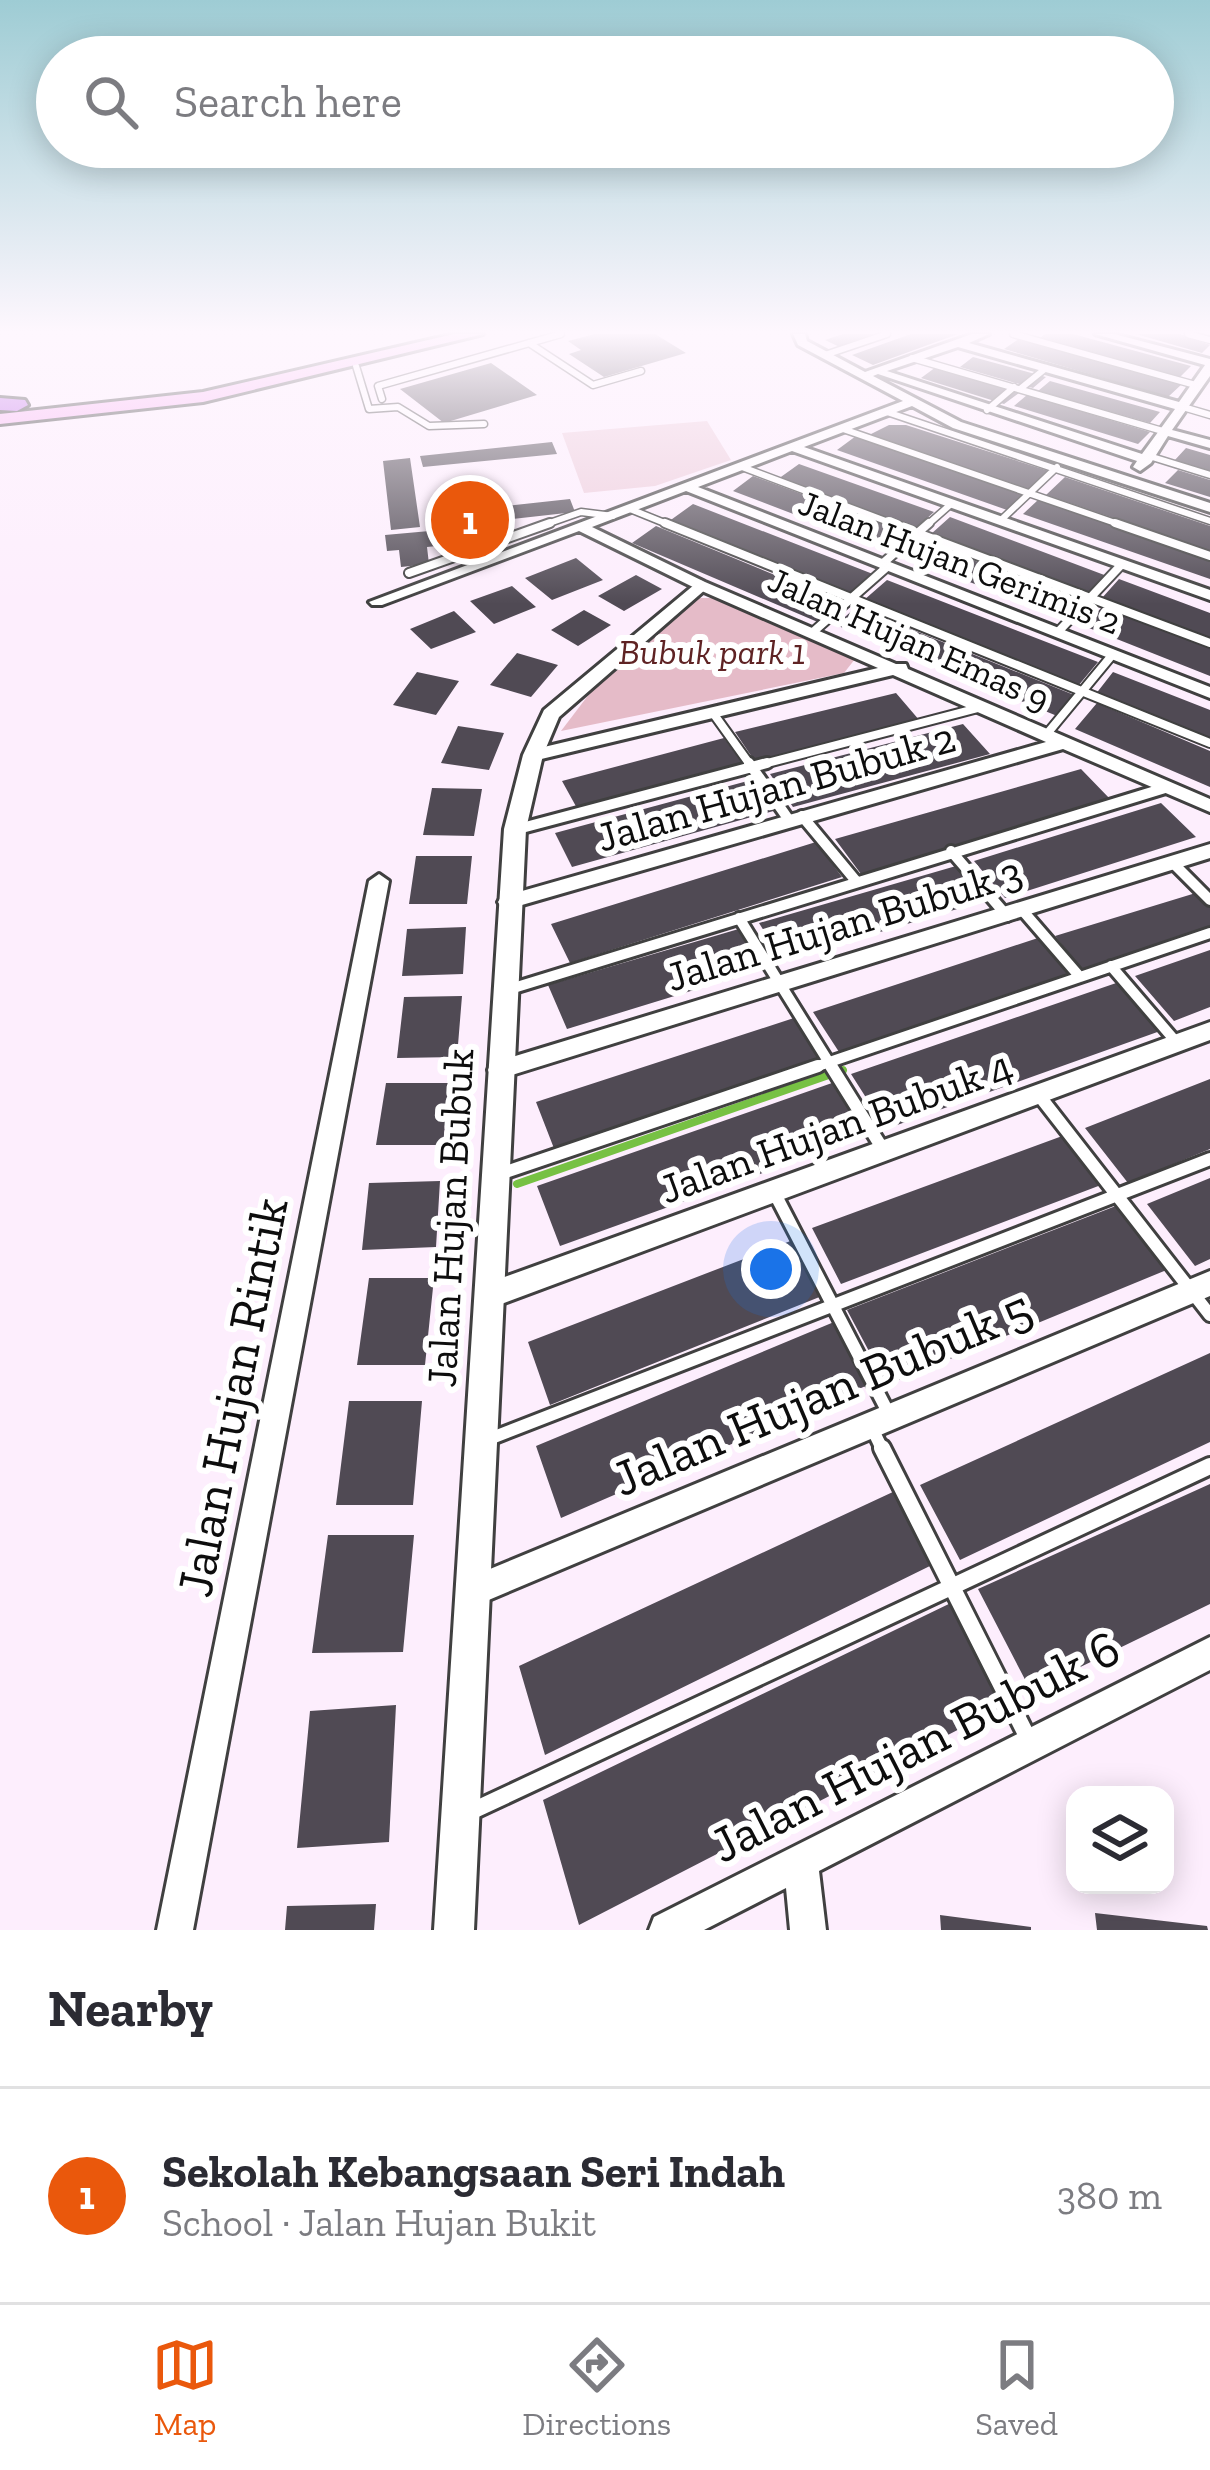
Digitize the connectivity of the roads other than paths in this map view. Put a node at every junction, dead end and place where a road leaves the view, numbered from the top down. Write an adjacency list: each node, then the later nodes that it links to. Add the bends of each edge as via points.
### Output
1 (426, 424): 2 (lane)
2 (482, 424)
3 (856, 424): 9 (street)
4 (926, 424): 14 (lane)
5 (956, 424): 14 (street)
6 (1034, 424): 13 (street)
7 (1142, 424): 10 (lane)
8 (1171, 424): 10 (street)
9 (843, 429): 12 (street); 19 (lane)
10 (1166, 431): 11 (street); 13 (street)
11 (1210, 445)
12 (795, 448): 15 (street); 20 (street)
13 (1147, 458): 16 (lane); 17 (street)
14 (1059, 465): 17 (street); 19 (lane); 25 (lane)
15 (742, 467): 18 (street); 27 (lane)
16 (1210, 475)
17 (1127, 481): 21 (street)
18 (687, 487): 22 (street); 30 (street, Jalan Hujan Gerimis 2)
19 (1029, 493): 24 (lane); 28 (lane)
20 (951, 504): 24 (street); 27 (lane)
21 (1210, 508)
22 (631, 509): 23 (street); 35 (lane)
23 (613, 516): 26 (street); 31 (lane, via 595,510 563,517)
24 (1000, 520): 29 (street)
25 (1210, 521)
26 (583, 528): 32 (street, Jalan Hujan Emas 9); 36 (street)
27 (917, 533): 30 (lane); 34 (lane)
28 (1210, 556)
29 (1122, 564): 33 (street); 34 (lane)
30 (885, 565): 35 (lane); 38 (street, Jalan Hujan Gerimis 2)
31 (409, 573)
32 (700, 585): 37 (street, Jalan Hujan Emas 9); 48 (street, Jalan Hujan Bubuk, via 570,693 550,714)
33 (1209, 594)
34 (1090, 598): 38 (lane); 39 (lane)
35 (850, 599): 37 (lane); 42 (lane)
36 (376, 602)
37 (813, 632): 41 (street, Jalan Hujan Emas 9)
38 (1058, 632): 40 (street, Jalan Hujan Gerimis 2)
39 (1210, 643)
40 (1113, 654): 42 (lane); 43 (street, Jalan Hujan Gerimis 2)
41 (901, 668): 44 (street, Jalan Hujan Emas 9); 45 (street)
42 (1082, 691): 46 (lane); 47 (lane)
43 (1210, 693)
44 (984, 707): 46 (street, Jalan Hujan Emas 9); 49 (lane)
45 (713, 712): 48 (street); 49 (lane)
46 (1054, 738): 50 (street, Jalan Hujan Emas 9); 52 (street, Jalan Hujan Bubuk 2)
47 (1210, 743)
48 (533, 755): 53 (street, Jalan Hujan Bubuk)
49 (752, 771): 52 (lane); 53 (lane)
50 (1165, 788): 51 (street, Jalan Hujan Emas 9); 54 (lane)
51 (1210, 806)
52 (795, 818): 58 (lane); 60 (street, Jalan Hujan Bubuk 2)
53 (515, 830): 60 (street, Jalan Hujan Bubuk)
54 (951, 851): 58 (lane); 61 (lane)
55 (1210, 851): 56 (street, Jalan Hujan Bubuk 3)
56 (1173, 863): 59 (lane); 61 (street, Jalan Hujan Bubuk 3)
57 (379, 881): 91 (street, Jalan Hujan Rintik)
58 (856, 881): 62 (lane)
59 (1210, 901)
60 (508, 902): 67 (street, Jalan Hujan Bubuk)
61 (1015, 913): 65 (lane); 66 (street, Jalan Hujan Bubuk 3)
62 (740, 918): 66 (lane); 67 (lane)
63 (1210, 933): 64 (lane)
64 (1111, 966): 65 (lane); 69 (lane)
65 (1080, 977): 71 (lane)
66 (781, 985): 70 (street, Jalan Hujan Bubuk 3); 71 (lane)
67 (503, 992): 70 (street, Jalan Hujan Bubuk)
68 (1210, 1031): 69 (street, Jalan Hujan Bubuk 4)
69 (1177, 1043): 72 (street, Jalan Hujan Bubuk 4)
70 (499, 1070): 75 (street, Jalan Hujan Bubuk)
71 (833, 1070): 73 (lane); 75 (lane)
72 (1038, 1094): 73 (street, Jalan Hujan Bubuk 4); 77 (lane)
73 (884, 1151): 76 (street, Jalan Hujan Bubuk 4)
74 (1210, 1159): 77 (lane)
75 (494, 1176): 79 (street, Jalan Hujan Bubuk)
76 (774, 1192): 79 (street, Jalan Hujan Bubuk 4); 80 (lane)
77 (1119, 1196): 78 (lane); 80 (lane)
78 (1201, 1287): 81 (lane); 82 (street, Jalan Hujan Bubuk 5)
79 (488, 1296): 83 (street, Jalan Hujan Bubuk)
80 (830, 1310): 82 (lane); 83 (lane)
81 (1210, 1315)
82 (880, 1421): 85 (lane); 86 (street, Jalan Hujan Bubuk 5)
83 (481, 1442): 86 (street, Jalan Hujan Bubuk)
84 (1210, 1466): 85 (lane)
85 (951, 1587): 88 (lane); 89 (lane)
86 (472, 1592): 89 (street, Jalan Hujan Bubuk)
87 (1210, 1653): 88 (street, Jalan Hujan Bubuk 6)
88 (1031, 1745): 90 (street, Jalan Hujan Bubuk 6)
89 (461, 1816): 92 (street, Jalan Hujan Bubuk)
90 (801, 1861): 93 (street, Jalan Hujan Bubuk 6); 94 (street)
91 (175, 1930)
92 (454, 1930)
93 (667, 1930)
94 (808, 1930)

